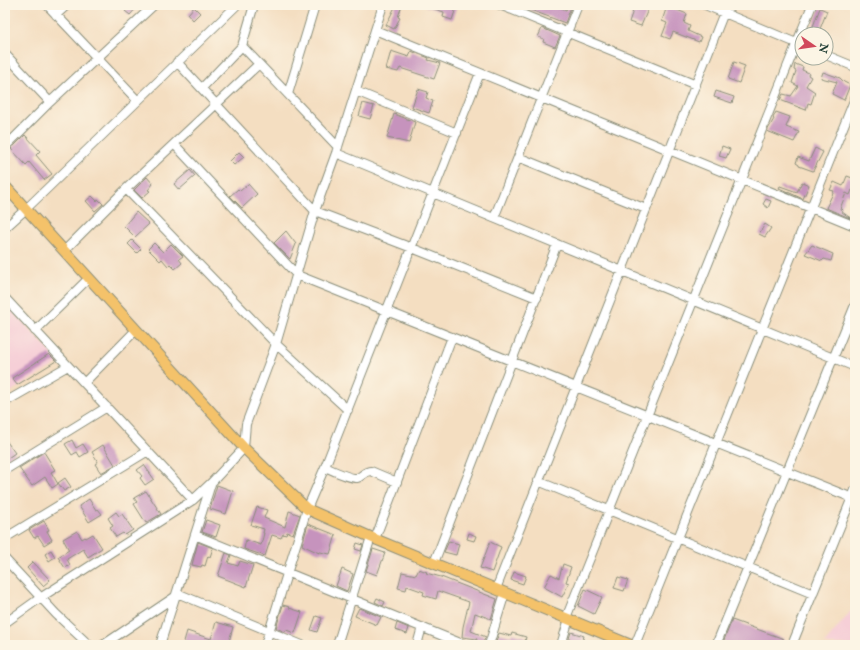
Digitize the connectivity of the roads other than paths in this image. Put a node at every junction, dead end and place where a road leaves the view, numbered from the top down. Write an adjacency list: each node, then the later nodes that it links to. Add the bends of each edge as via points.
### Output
1 (46, 5): 13 (street)
2 (67, 5): 13 (street)
3 (154, 5): 20 (street)
4 (237, 5): 23 (street)
5 (254, 5): 18 (street)
6 (315, 5): 30 (street)
7 (383, 5): 15 (street)
8 (500, 5): 16 (street)
9 (578, 5): 16 (street)
10 (705, 5): 12 (street)
11 (812, 5): 14 (street)
12 (726, 9): 17 (street); 27 (street)
13 (56, 15): 20 (street)
14 (806, 26)
15 (375, 30): 26 (street); 29 (street)
16 (567, 32): 27 (street); 31 (street)
17 (794, 41)
18 (242, 46): 24 (street); 28 (street)
19 (5, 54): 34 (street)
20 (97, 58): 33 (street); 34 (street)
21 (794, 58): 42 (street)
22 (834, 58): 25 (street)
23 (177, 62): 28 (street); 33 (street)
24 (259, 64): 30 (street); 35 (street)
25 (855, 67)
26 (480, 73): 31 (street); 36 (street)
27 (696, 85): 40 (street)
28 (202, 88): 35 (street)
29 (356, 91): 36 (street); 39 (street)
30 (288, 94): 39 (street)
31 (541, 98): 40 (street); 41 (street)
32 (855, 98): 46 (street)
33 (137, 100): 47 (street)
34 (50, 102): 38 (street)
35 (216, 104): 37 (street); 49 (street)
36 (457, 132): 45 (street)
37 (174, 144): 44 (street); 57 (street)
38 (5, 147)
39 (337, 150): 45 (street); 49 (street)
40 (670, 151): 42 (street); 48 (street)
41 (518, 157): 48 (street); 50 (street)
42 (742, 180): 46 (street); 61 (street)
43 (5, 186): 47 (main road)
44 (126, 189): 55 (street); 68 (street)
45 (433, 193): 50 (street); 54 (street)
46 (811, 208): 51 (street); 64 (street)
47 (26, 209): 52 (street); 55 (main road)
48 (646, 209): 56 (street)
49 (315, 211): 54 (street); 57 (street)
50 (494, 218): 53 (street)
51 (855, 226)
52 (5, 228)
53 (557, 244): 56 (street); 60 (street)
54 (412, 248): 60 (street); 63 (street)
55 (64, 251): 58 (main road)
56 (622, 271): 61 (street); 74 (street)
57 (297, 275): 63 (street); 68 (street)
58 (89, 278): 65 (main road); 66 (street)
59 (5, 298): 66 (street)
60 (537, 298): 70 (street)
61 (693, 301): 64 (street); 78 (street)
62 (855, 305): 69 (street)
63 (387, 311): 67 (street); 77 (street)
64 (762, 329): 69 (street); 79 (street)
65 (136, 330): 73 (street); 80 (main road)
66 (35, 331): 71 (street)
67 (452, 337): 70 (street); 86 (street)
68 (276, 344): 77 (street); 80 (street, via 246,424)
69 (834, 358): 72 (street); 84 (street)
70 (512, 361): 74 (street); 97 (street)
71 (68, 366): 73 (street); 75 (street)
72 (855, 367)
73 (84, 383): 76 (street)
74 (576, 387): 78 (street); 85 (street)
75 (5, 402)
76 (107, 407): 81 (street); 83 (street)
77 (348, 410): 82 (street)
78 (647, 416): 79 (street); 91 (street)
79 (716, 443): 84 (street); 95 (street)
80 (244, 448): 87 (street); 90 (main road)
81 (148, 451): 89 (street); 93 (street)
82 (325, 467): 86 (street, via 353,478 371,471); 90 (street)
83 (5, 470)
84 (787, 471): 88 (street); 98 (street)
85 (538, 481): 91 (street); 100 (street)
86 (397, 482): 94 (street)
87 (211, 483): 89 (street); 92 (street)
88 (854, 495): 101 (street)
89 (193, 500): 103 (street)
90 (307, 509): 94 (main road); 99 (street)
91 (609, 510): 95 (street); 105 (street)
92 (195, 535): 99 (street); 102 (street)
93 (5, 538)
94 (373, 538): 97 (main road); 104 (street)
95 (678, 538): 98 (street); 120 (street)
96 (5, 559): 103 (street)
97 (434, 563): 100 (main road)
98 (748, 567): 101 (street); 121 (street)
99 (287, 573): 104 (street); 108 (street)
100 (501, 591): 105 (main road); 117 (street)
101 (813, 594): 122 (street)
102 (176, 595): 108 (street); 110 (street); 111 (street)
103 (40, 598): 106 (street); 109 (street)
104 (352, 599): 107 (street); 114 (street)
105 (568, 618): 118 (street); 119 (main road)
106 (5, 623)
107 (422, 627): 115 (street); 116 (street)
108 (269, 631): 112 (street); 113 (street)
109 (89, 645)
110 (103, 645)
111 (160, 645)
112 (265, 645)
113 (302, 645)
114 (337, 645)
115 (417, 645)
116 (465, 645)
117 (489, 645)
118 (561, 645)
119 (631, 645)
120 (635, 645)
121 (716, 645)
122 (792, 645)

